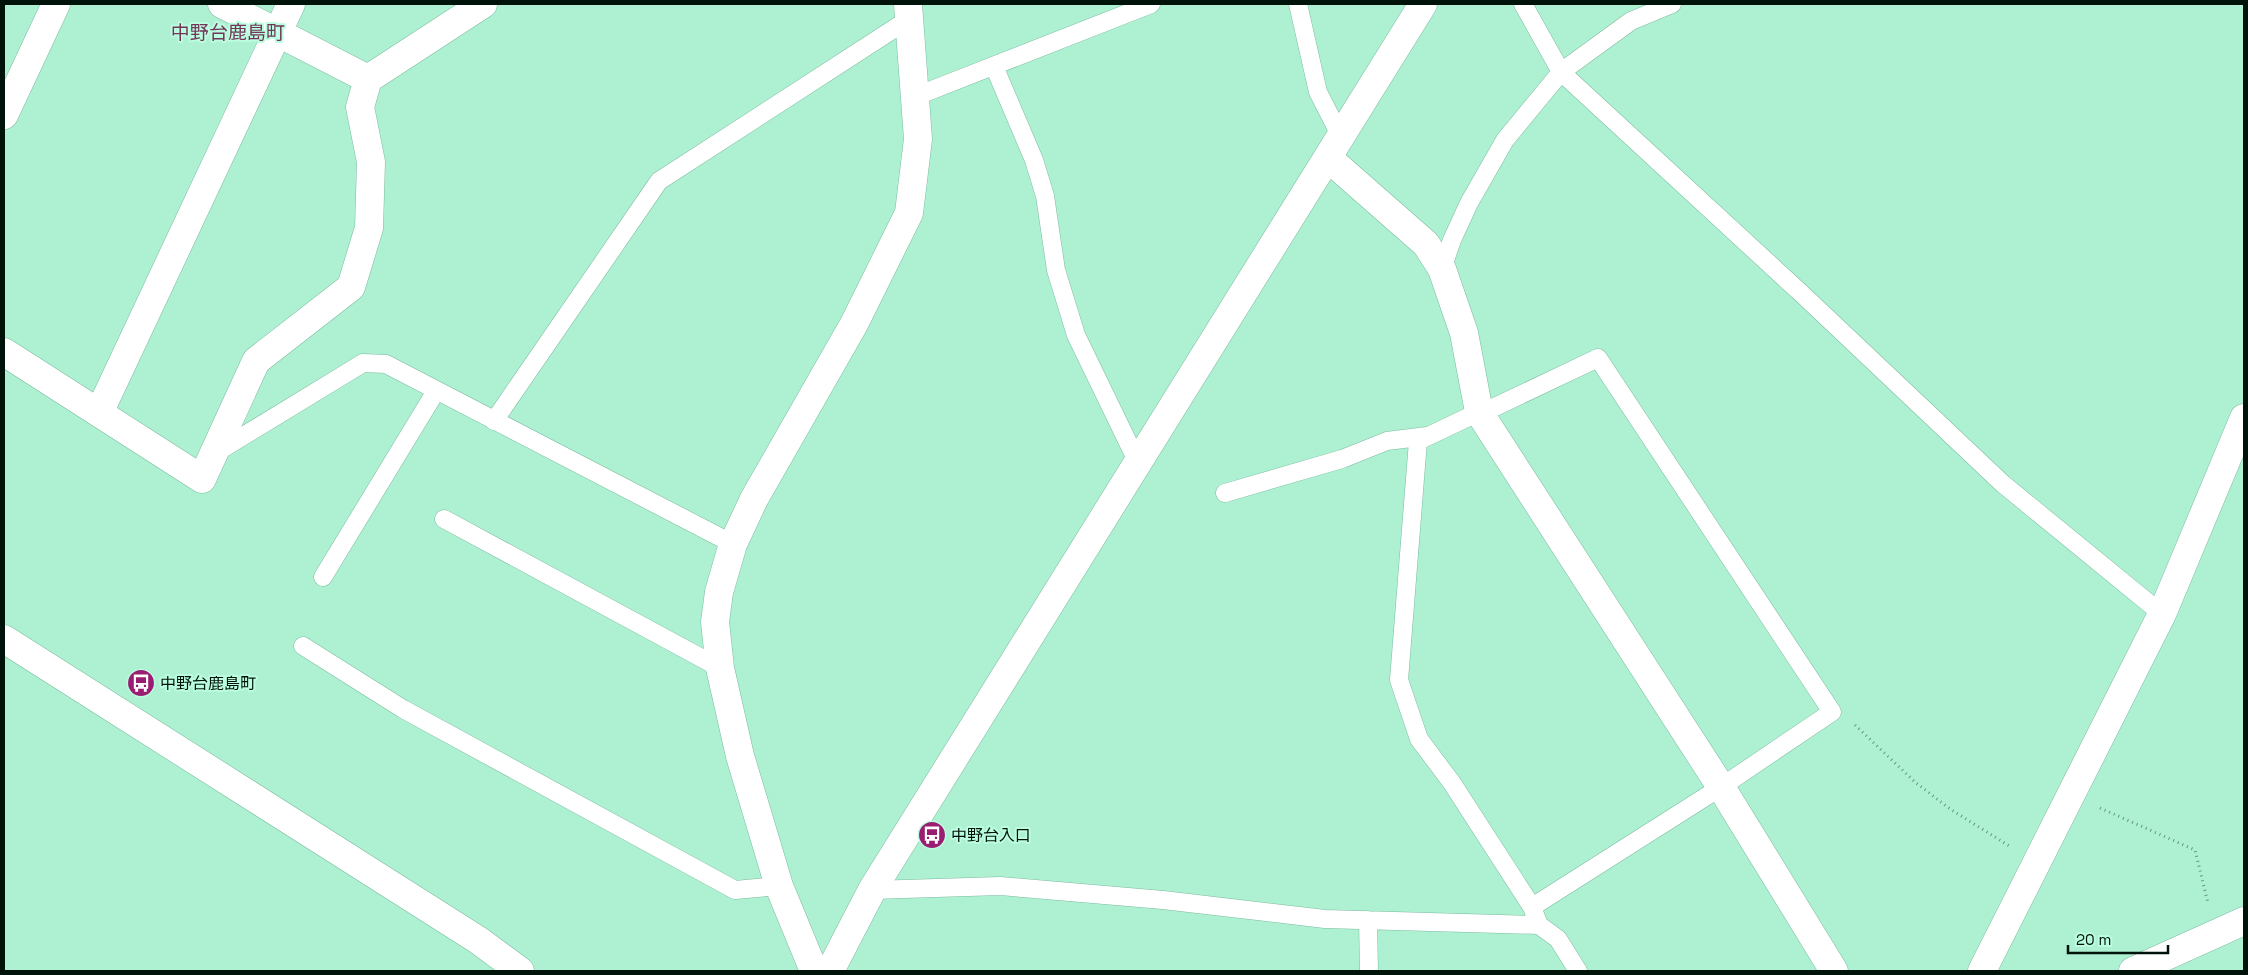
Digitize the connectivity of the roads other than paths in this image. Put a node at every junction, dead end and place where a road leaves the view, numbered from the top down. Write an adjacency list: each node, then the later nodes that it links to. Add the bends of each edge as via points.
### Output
1 (56, 4): 16 (street)
2 (222, 4): 11 (street)
3 (291, 4): 11 (street)
4 (483, 4): 14 (street)
5 (1151, 4): 12 (lane)
6 (1298, 4): 17 (lane)
7 (1423, 4): 17 (street)
8 (1523, 4): 13 (lane)
9 (1672, 4): 13 (lane, via 1631,21)
10 (909, 11): 15 (street); 24 (lane, via 659,181)
11 (277, 32): 14 (street); 21 (street)
12 (994, 66): 15 (lane); 27 (lane, via 1034,160 1045,196 1056,270 1076,334)
13 (1561, 72): 18 (lane, via 1505,140 1452,240); 32 (lane, via 2003,484)
14 (368, 79): 26 (street, via 360,107 371,162 369,228 351,287 256,361)
15 (914, 97): 30 (street, via 918,139 908,214 854,324 754,499)
16 (4, 115)
17 (1334, 147): 18 (street, via 1426,244); 27 (street)
18 (1442, 269): 22 (street, via 1464,333)
19 (4, 352): 21 (street)
20 (436, 391): 24 (lane); 26 (lane, via 386,364 363,363); 31 (lane)
21 (99, 413): 26 (street, via 202,480)
22 (1480, 413): 25 (lane); 36 (street); 36 (lane, via 1598,358 1832,712)
23 (2244, 418): 32 (street)
24 (494, 421): 30 (lane)
25 (1427, 436): 28 (lane, via 1387,440 1342,459); 39 (lane, via 1418,441 1399,680 1419,739 1452,783)
26 (217, 452)
27 (1137, 461): 38 (street)
28 (1225, 493)
29 (444, 519): 35 (lane)
30 (733, 544): 35 (street, via 719,592 716,622)
31 (324, 577)
32 (2162, 614): 49 (street)
33 (4, 639): 43 (street, via 478,940)
34 (303, 646): 37 (lane, via 403,709 735,890)
35 (720, 668): 37 (street, via 740,756)
36 (1721, 787): 39 (lane); 48 (street)
37 (779, 886): 44 (street)
38 (872, 890): 40 (lane, via 1000,886 1163,900 1325,919); 45 (street)
39 (1532, 907): 42 (lane)
40 (1368, 920): 42 (lane); 46 (lane)
41 (2244, 921): 50 (street)
42 (1539, 925): 47 (lane, via 1558,940)
43 (520, 971)
44 (814, 971)
45 (830, 971)
46 (1368, 971)
47 (1578, 971)
48 (1834, 971)
49 (1982, 971)
50 (2133, 971)

